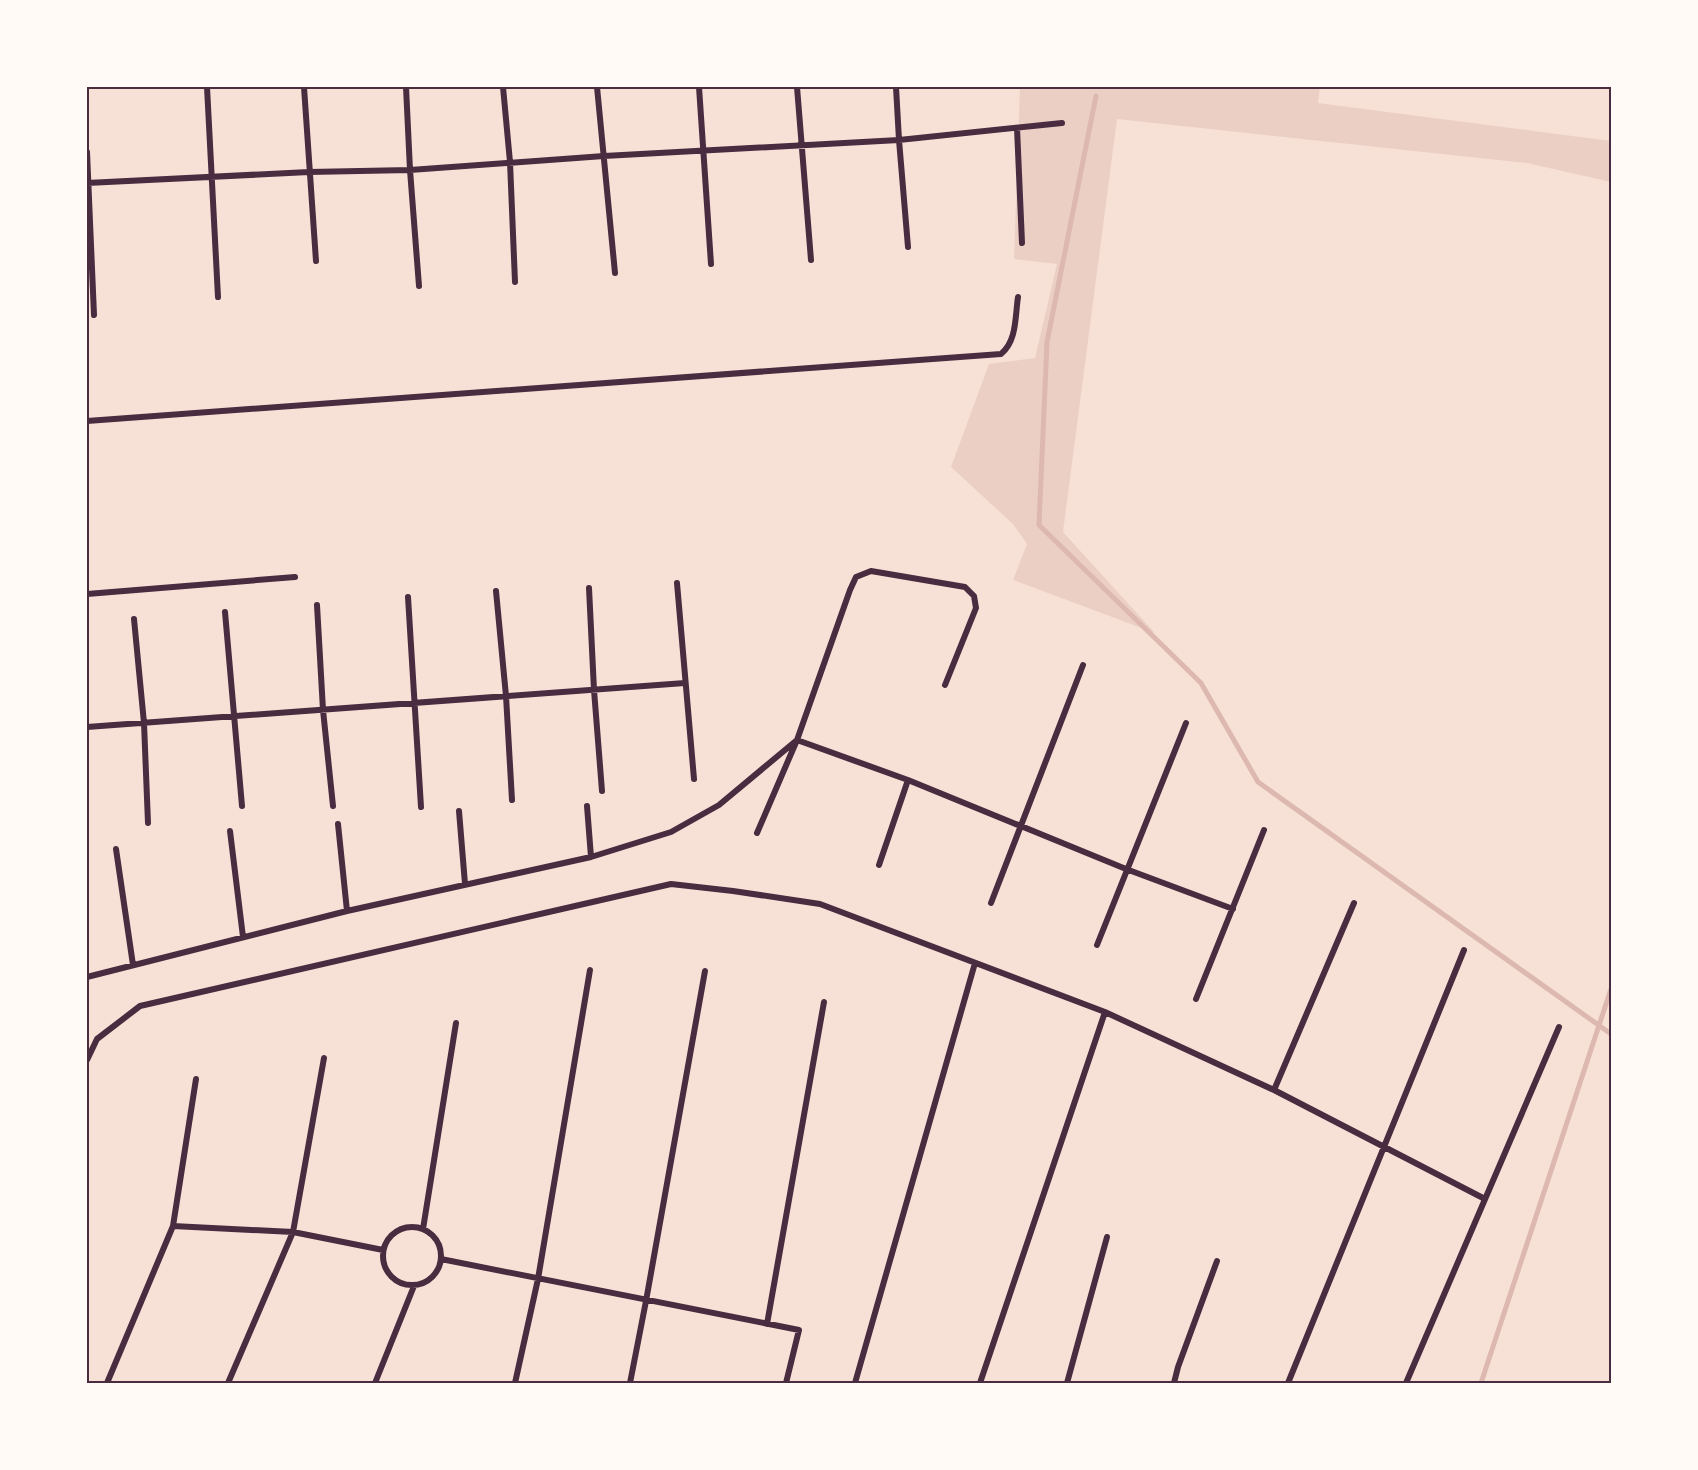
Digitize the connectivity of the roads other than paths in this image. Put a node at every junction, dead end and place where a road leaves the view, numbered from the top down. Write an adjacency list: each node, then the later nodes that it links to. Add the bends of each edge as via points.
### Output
1 (207, 87): 19 (street)
2 (304, 87): 18 (street)
3 (406, 87): 17 (street)
4 (503, 87): 16 (street)
5 (597, 87): 15 (street)
6 (699, 87): 13 (street)
7 (797, 87): 12 (street)
8 (897, 87): 11 (street)
9 (1062, 123): 10 (street)
10 (1017, 128): 11 (street); 21 (street)
11 (899, 140): 12 (street); 22 (street)
12 (801, 146): 13 (street); 23 (street)
13 (704, 151): 15 (street); 25 (street)
14 (87, 152): 20 (street)
15 (604, 156): 16 (street); 26 (street)
16 (510, 162): 17 (street); 27 (street)
17 (410, 170): 18 (street); 28 (street)
18 (309, 172): 19 (street); 24 (street)
19 (212, 177): 20 (street); 29 (street)
20 (88, 183): 31 (street)
21 (1022, 243)
22 (908, 247)
23 (811, 260)
24 (316, 261)
25 (711, 264)
26 (615, 273)
27 (516, 282)
28 (419, 286)
29 (218, 297)
30 (1018, 297): 32 (street, via 1013,336 1000,354)
31 (94, 315)
32 (87, 422)
33 (295, 577): 37 (street)
34 (677, 583): 43 (street)
35 (589, 588): 45 (street)
36 (496, 591): 46 (street)
37 (87, 594)
38 (408, 597): 47 (street)
39 (317, 605): 48 (street)
40 (225, 612): 49 (street)
41 (134, 619): 50 (street)
42 (1083, 665): 65 (street)
43 (685, 683): 45 (street); 54 (street)
44 (945, 685): 53 (street, via 976,608 974,596 965,587 871,571 856,577 850,590)
45 (594, 690): 46 (street); 56 (street)
46 (506, 696): 47 (street); 57 (street)
47 (414, 703): 48 (street); 61 (street)
48 (323, 710): 49 (street); 59 (street)
49 (234, 717): 50 (street); 58 (street)
50 (144, 723): 52 (street); 63 (street)
51 (1186, 723): 72 (street)
52 (87, 728)
53 (797, 740): 55 (street); 68 (street); 70 (street, via 719,805 672,832)
54 (694, 779)
55 (909, 780): 65 (street); 71 (street)
56 (602, 790)
57 (512, 800)
58 (242, 806)
59 (333, 806)
60 (587, 806): 70 (street)
61 (421, 807)
62 (459, 811): 73 (street)
63 (148, 823)
64 (338, 824): 77 (street)
65 (1021, 827): 72 (street); 74 (street)
66 (1264, 830): 76 (street)
67 (230, 831): 78 (street)
68 (757, 833)
69 (116, 849): 82 (street)
70 (591, 858): 73 (street)
71 (879, 865)
72 (1126, 869): 76 (street); 79 (street)
73 (465, 884): 77 (street)
74 (991, 903)
75 (1354, 903): 94 (street)
76 (1233, 909): 86 (street)
77 (347, 910): 78 (street)
78 (243, 937): 82 (street)
79 (1097, 945)
80 (1464, 950): 95 (street)
81 (975, 963): 88 (street); 92 (street, via 820,904 671,885 140,1006 97,1039); 114 (street)
82 (133, 965): 85 (street)
83 (590, 970): 104 (street)
84 (705, 971): 106 (street)
85 (87, 977)
86 (1196, 999)
87 (824, 1002): 107 (street)
88 (1106, 1012): 94 (street); 115 (street)
89 (456, 1023): 98 (street)
90 (1559, 1027): 96 (street)
91 (324, 1058): 99 (street)
92 (87, 1060)
93 (196, 1079): 97 (street)
94 (1274, 1090): 95 (street)
95 (1384, 1147): 96 (street); 118 (street)
96 (1485, 1199): 119 (street)
97 (173, 1226): 99 (street); 108 (street)
98 (423, 1229): 101 (street, via 402,1228); 102 (street, via 434,1236)
99 (293, 1232): 101 (street); 109 (street)
100 (1107, 1237): 116 (street)
101 (383, 1250): 105 (street, via 386,1271 402,1284)
102 (441, 1259): 104 (street); 105 (street, via 437,1272)
103 (1217, 1261): 117 (street)
104 (538, 1279): 106 (street); 111 (street)
105 (414, 1286): 110 (street)
106 (646, 1301): 107 (street); 112 (street)
107 (767, 1324): 113 (street, via 799,1330)
108 (107, 1383)
109 (228, 1383)
110 (375, 1383)
111 (514, 1383)
112 (630, 1383)
113 (786, 1383)
114 (855, 1383)
115 (980, 1383)
116 (1067, 1383)
117 (1174, 1383)
118 (1288, 1383)
119 (1406, 1383)

